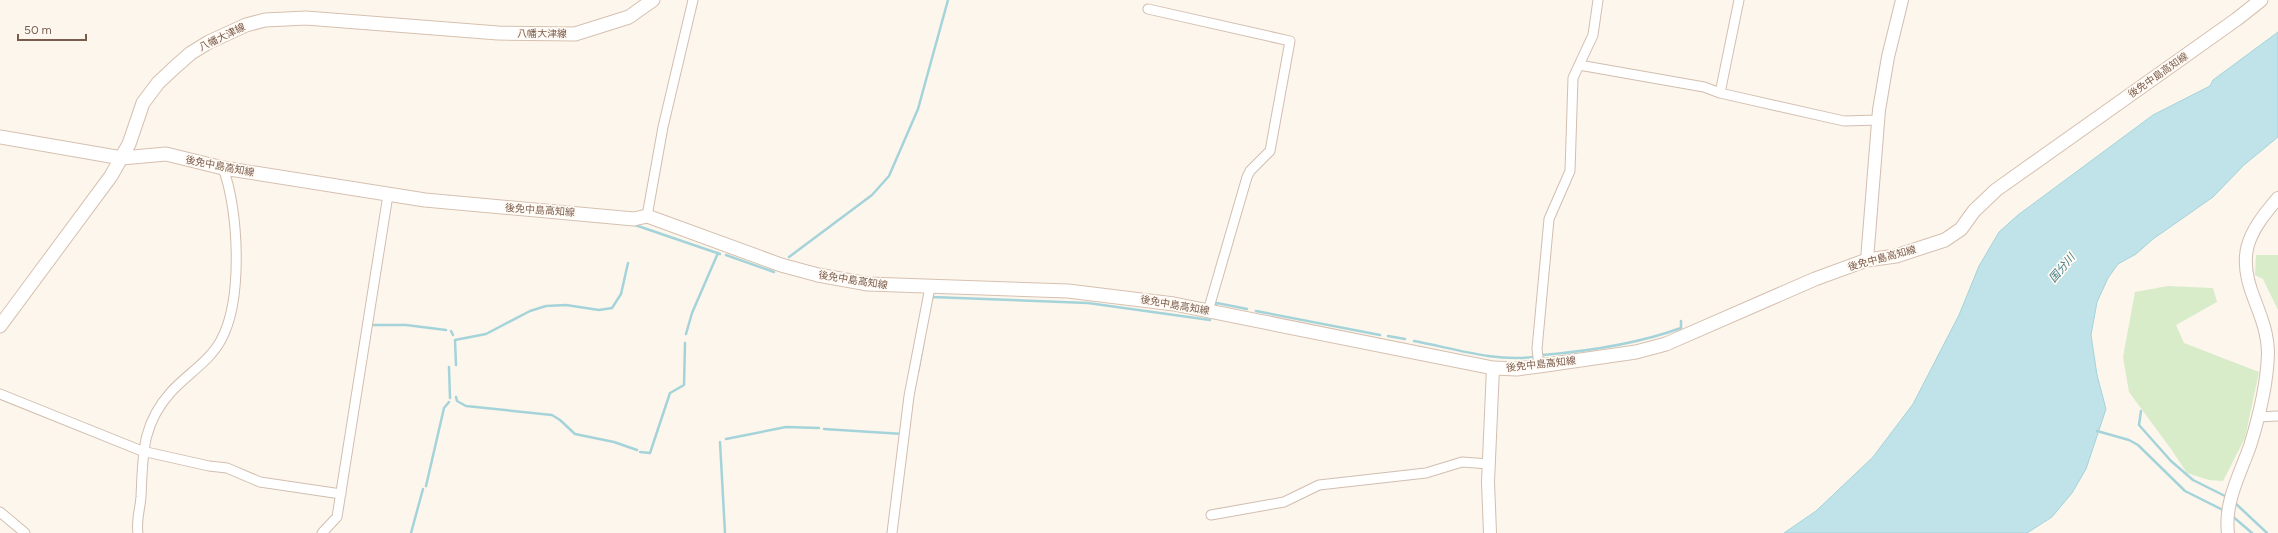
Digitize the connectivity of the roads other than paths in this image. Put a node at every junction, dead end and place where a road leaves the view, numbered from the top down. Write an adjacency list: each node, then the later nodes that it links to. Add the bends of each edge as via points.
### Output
1 (653, 0): 12 (main road, 八幡大津線, via 629,17 575,34 498,33 306,18 265,20 246,25 191,53 158,83 143,103)
2 (693, 0): 16 (street, via 663,127)
3 (1598, 0): 8 (street, via 1593,35)
4 (1739, 0): 9 (street)
5 (1902, 0): 10 (street, via 1888,57)
6 (2260, 0): 17 (main road, 後免中島高知線, via 1996,190 1954,235 1896,256)
7 (1148, 9): 19 (street, via 1290,40 1270,150 1250,171)
8 (1579, 65): 9 (street, via 1704,87); 21 (street, via 1573,78 1570,171 1549,219 1545,243 1537,349)
9 (1720, 93): 10 (street, via 1844,121)
10 (1878, 120): 17 (street)
11 (0, 137): 12 (main road, 後免中島高知線)
12 (122, 158): 13 (main road, 後免中島高知線, via 166,154); 20 (main road, 八幡大津線)
13 (223, 168): 14 (main road, 後免中島高知線); 26 (street, via 231,193 235,220 236,276 229,322 221,341 157,410)
14 (388, 195): 16 (main road, 後免中島高知線, via 469,205 634,219); 28 (street)
15 (2278, 198): 25 (street, via 2250,237 2245,259 2248,285 2266,328 2268,353)
16 (647, 216): 18 (main road, 後免中島高知線, via 772,262 818,275 876,285)
17 (1867, 260): 21 (main road, 後免中島高知線, via 1815,279 1666,344 1636,352)
18 (930, 287): 19 (main road, 後免中島高知線, via 1068,291 1127,297); 34 (street, via 909,396)
19 (1208, 311): 22 (main road, 後免中島高知線)
20 (0, 326)
21 (1539, 366): 22 (main road, 後免中島高知線)
22 (1493, 368): 27 (street)
23 (0, 394): 26 (street)
24 (2278, 416): 25 (street)
25 (2258, 417): 36 (street, via 2229,507)
26 (142, 451): 28 (street, via 228,468 260,482); 32 (street)
27 (1489, 464): 30 (street, via 1462,462 1426,473 1319,485 1284,502); 35 (street)
28 (341, 494): 33 (street, via 336,520)
29 (0, 512): 31 (street)
30 (1211, 515)
31 (25, 533)
32 (138, 533)
33 (322, 533)
34 (892, 533)
35 (1490, 533)
36 (2228, 533)

